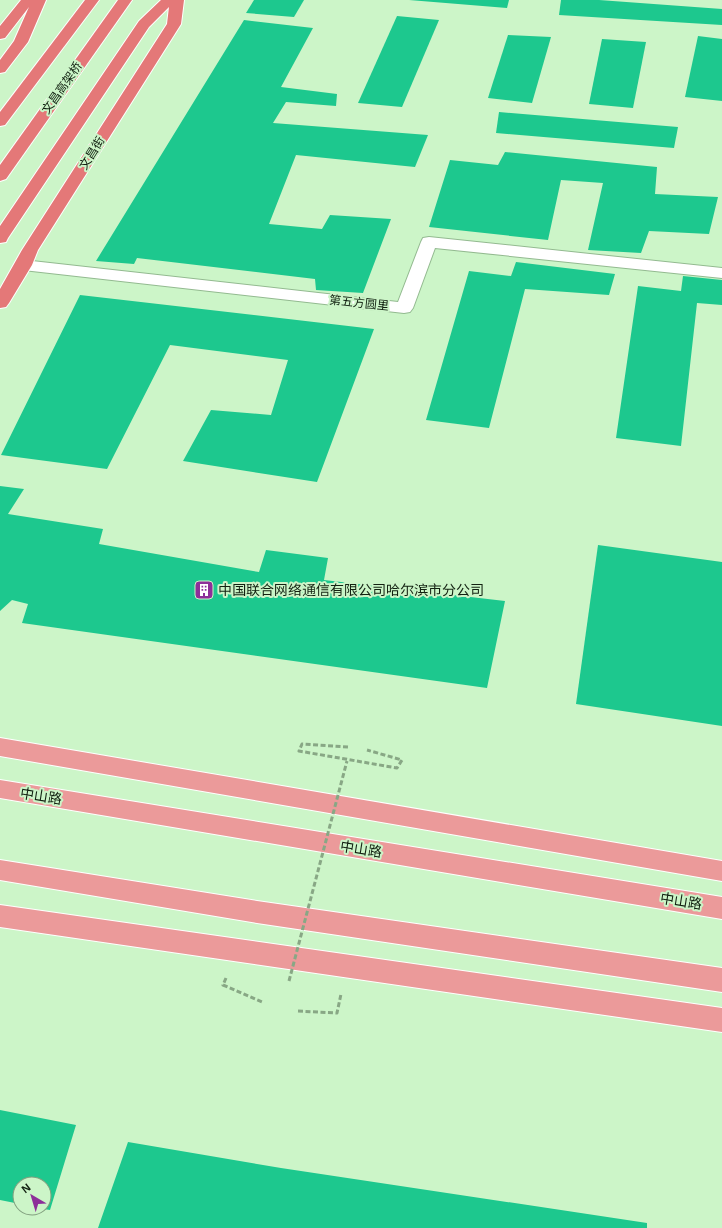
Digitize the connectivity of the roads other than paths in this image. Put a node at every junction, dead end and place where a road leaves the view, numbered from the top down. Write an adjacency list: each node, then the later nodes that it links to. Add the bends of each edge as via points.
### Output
1 (28, 0): 7 (highway)
2 (39, 0): 8 (highway, via 21,42)
3 (92, 0): 9 (highway, 文昌高架桥)
4 (125, 0): 10 (highway, 文昌高架桥)
5 (169, 0): 11 (highway, via 144,24)
6 (177, 0): 12 (highway, 文昌街, via 174,24 30,250)
7 (0, 35)
8 (0, 70)
9 (0, 122)
10 (0, 176)
11 (0, 238)
12 (23, 265): 13 (street, 第五方圆里, via 404,308 429,242); 14 (highway, 文昌街)
13 (722, 273)
14 (0, 304)
15 (0, 748): 18 (main road)
16 (0, 789): 19 (main road, 中山路)
17 (0, 870): 21 (main road, via 257,912)
18 (722, 871)
19 (722, 908)
20 (0, 916): 22 (main road)
21 (722, 980)
22 (722, 1020)

